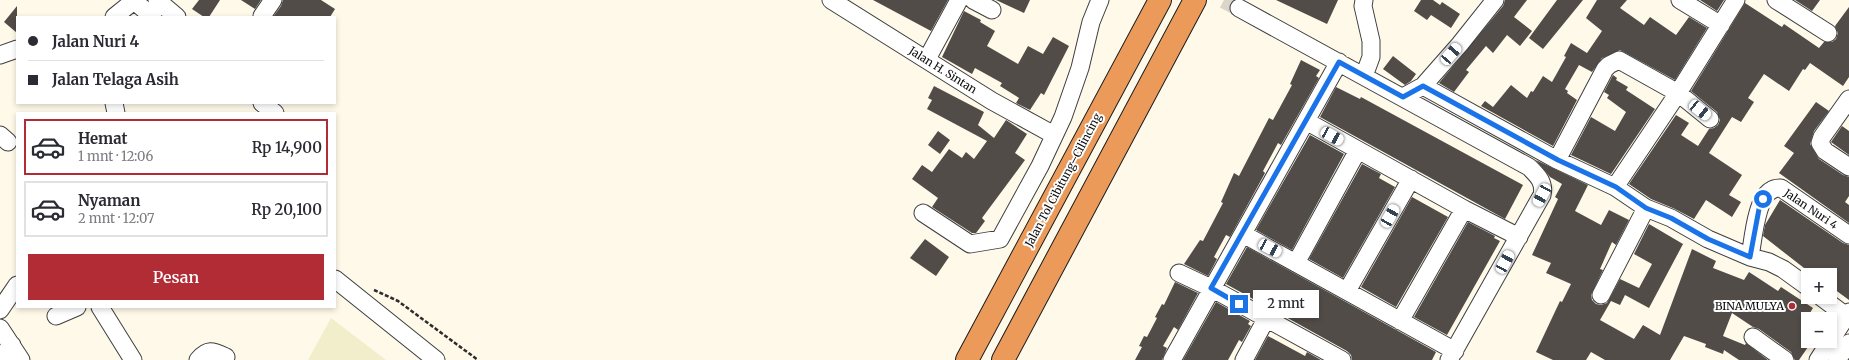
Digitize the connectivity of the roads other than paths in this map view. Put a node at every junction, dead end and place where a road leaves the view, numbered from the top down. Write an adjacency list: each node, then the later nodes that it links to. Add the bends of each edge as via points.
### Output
1 (134, 0): 17 (street); 18 (street)
2 (157, 0): 19 (street)
3 (273, 0): 20 (street)
4 (837, 0): 24 (street, Jalan H. Sintan)
5 (959, 0): 24 (street)
6 (973, 0): 16 (street)
7 (1100, 0): 38 (street, via 1090,22 1080,68)
8 (1160, 0): 78 (highway, Jalan Tol Cibitung–Cilincing)
9 (1195, 0): 79 (highway)
10 (1495, 0): 28 (street)
11 (1680, 0): 21 (street)
12 (1736, 0): 21 (street)
13 (1776, 0): 22 (street)
14 (1360, 2): 27 (street, via 1371,41 1370,57)
15 (1240, 8): 26 (street)
16 (992, 10)
17 (115, 16)
18 (152, 16)
19 (176, 16)
20 (262, 16)
21 (1721, 25): 29 (street)
22 (1828, 33)
23 (16, 49): 25 (street)
24 (930, 54): 38 (street, Jalan H. Sintan, via 992,101)
25 (0, 55)
26 (1339, 62): 27 (street); 37 (street)
27 (1364, 76): 30 (street)
28 (1423, 86): 30 (street); 40 (street)
29 (1678, 93): 36 (street); 40 (street, via 1619,60 1609,65 1604,69); 43 (street)
30 (1403, 97): 49 (street, via 1529,167 1540,178 1544,190)
31 (1849, 99): 41 (street, via 1822,137 1820,144 1825,151)
32 (263, 104): 34 (street)
33 (277, 104): 35 (street)
34 (274, 112)
35 (286, 112)
36 (1710, 119)
37 (1306, 121): 39 (street); 47 (street)
38 (1054, 135): 46 (street, via 1000,239 970,244)
39 (1358, 150): 42 (street); 51 (street)
40 (1558, 160): 43 (street)
41 (1849, 167)
42 (1411, 179): 45 (street); 57 (street)
43 (1616, 187): 44 (street)
44 (1646, 208): 50 (street); 58 (street)
45 (1464, 209): 49 (street); 66 (street)
46 (923, 214)
47 (1243, 234): 51 (street); 56 (street)
48 (1849, 235): 50 (street, Jalan Nuri 4, via 1781,188 1771,190 1759,209)
49 (1519, 237): 72 (street)
50 (1750, 257): 54 (street, via 1770,262)
51 (1296, 263): 57 (street)
52 (1179, 273): 56 (street)
53 (336, 280): 77 (street)
54 (1801, 282)
55 (16, 286): 62 (street)
56 (1211, 288): 65 (street); 80 (street)
57 (1347, 290): 66 (street)
58 (1601, 295)
59 (1832, 304): 63 (street)
60 (75, 308): 64 (street)
61 (101, 308): 75 (street)
62 (0, 310)
63 (1848, 315): 84 (street)
64 (56, 316)
65 (1266, 319): 81 (street); 82 (street)
66 (1400, 321): 72 (street)
67 (0, 328): 70 (street)
68 (1753, 337): 83 (street)
69 (1849, 343): 85 (street)
70 (12, 345): 73 (street); 74 (street)
71 (226, 357): 76 (street, via 208,351)
72 (1452, 357)
73 (0, 358)
74 (22, 360)
75 (133, 360)
76 (198, 360)
77 (436, 360)
78 (967, 360)
79 (1002, 360)
80 (1172, 360)
81 (1244, 360)
82 (1342, 360)
83 (1785, 360)
84 (1818, 360)
85 (1837, 360)

